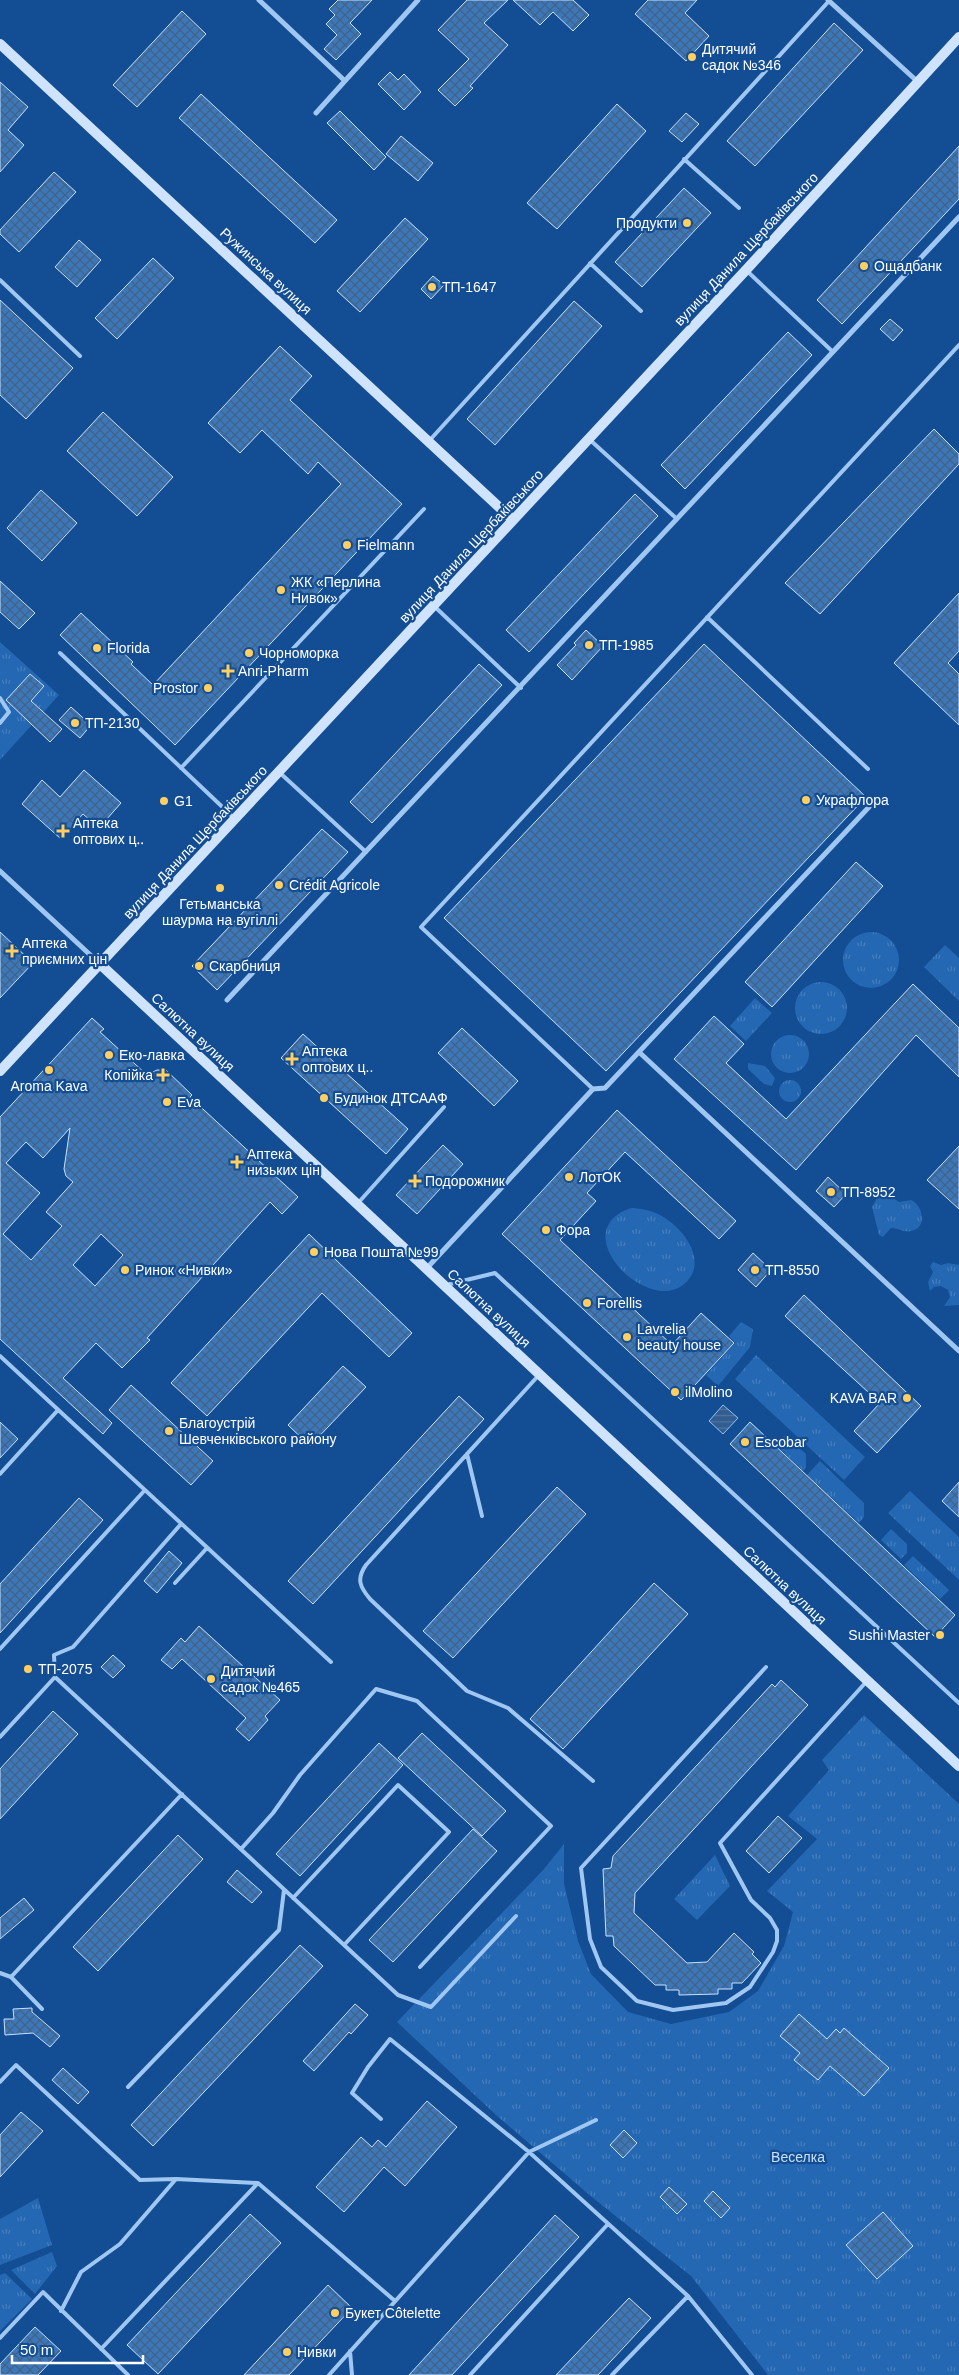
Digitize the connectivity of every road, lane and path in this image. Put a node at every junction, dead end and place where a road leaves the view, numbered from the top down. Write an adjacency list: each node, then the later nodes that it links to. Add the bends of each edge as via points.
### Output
1 (258, 0): 6 (street)
2 (418, 0): 6 (street)
3 (828, 0): 7 (street); 9 (lane)
4 (959, 37): 7 (street, вулиця Данила Щербаківського)
5 (1, 48): 20 (street, Ружинська вулиця)
6 (345, 81): 8 (street)
7 (918, 82): 13 (street, вулиця Данила Щербаківського)
8 (316, 113)
9 (684, 158): 10 (lane); 12 (lane)
10 (740, 208)
11 (959, 217): 17 (street)
12 (590, 263): 15 (lane); 20 (lane)
13 (746, 270): 17 (lane); 19 (street, вулиця Данила Щербаківського)
14 (0, 280): 18 (lane)
15 (641, 311)
16 (959, 345): 25 (lane)
17 (833, 352): 22 (street)
18 (80, 356)
19 (589, 439): 22 (lane); 23 (street, вулиця Данила Щербаківського)
20 (429, 441): 23 (street, Ружинська вулиця)
21 (424, 509): 30 (lane)
22 (677, 519): 27 (street)
23 (513, 520): 24 (street, вулиця Данила Щербаківського)
24 (434, 606): 27 (lane); 32 (street, вулиця Данила Щербаківського)
25 (707, 617): 31 (lane); 41 (lane, via 421,927)
26 (60, 653): 30 (lane)
27 (521, 688): 35 (street)
28 (0, 698): 29 (lane, via 9,712)
29 (0, 723)
30 (181, 768): 34 (lane)
31 (868, 769)
32 (279, 772): 34 (street, вулиця Данила Щербаківського); 35 (lane)
33 (869, 807): 39 (street)
34 (235, 819): 37 (street, вулиця Данила Щербаківського)
35 (366, 852): 38 (street)
36 (0, 871): 37 (street, Салютна вулиця)
37 (100, 964): 40 (street, вулиця Данила Щербаківського); 43 (street, Салютна вулиця)
38 (227, 1000)
39 (640, 1052): 41 (street, via 605,1088); 46 (street)
40 (0, 1071)
41 (593, 1089): 44 (street)
42 (444, 1107): 43 (lane)
43 (357, 1204): 44 (street, Салютна вулиця)
44 (426, 1269): 45 (street, Салютна вулиця)
45 (444, 1286): 48 (street, Салютна вулиця); 62 (lane, via 496,1273)
46 (959, 1351)
47 (0, 1356): 49 (lane)
48 (540, 1375): 50 (lane); 61 (street, Салютна вулиця)
49 (58, 1410): 51 (lane); 52 (lane)
50 (467, 1454): 53 (lane); 65 (lane, via 366,1565 360,1573 359,1582 370,1599 467,1691 508,1708)
51 (0, 1474)
52 (145, 1490): 54 (lane); 57 (lane)
53 (482, 1516)
54 (181, 1524): 55 (lane); 60 (lane, via 73,1647 54,1655)
55 (207, 1548): 56 (lane); 58 (lane)
56 (175, 1583)
57 (0, 1649)
58 (331, 1662)
59 (766, 1667): 61 (lane, via 581,1868 590,1939 601,1967 637,2001 673,2010 726,2003 750,1987 773,1952 777,1930 752,1900 720,1843)
60 (56, 1677): 63 (lane); 66 (lane)
61 (868, 1681): 64 (street, Салютна вулиця)
62 (959, 1702)
63 (0, 1737)
64 (959, 1766)
65 (593, 1781)
66 (182, 1794): 67 (lane); 74 (lane)
67 (241, 1849): 68 (lane); 72 (lane, via 376,1689 418,1701 551,1826)
68 (284, 1890): 69 (lane); 77 (lane, via 279,1930)
69 (293, 1898): 71 (lane); 71 (lane, via 398,1785 449,1832)
70 (516, 1916): 71 (lane, via 432,2007 398,1995)
71 (344, 1945)
72 (420, 1966)
73 (0, 1973): 74 (lane)
74 (11, 1977): 75 (lane)
75 (42, 2009)
76 (0, 2082): 81 (lane, via 16,2065 140,2180)
77 (128, 2087)
78 (381, 2119): 80 (lane, via 352,2093 390,2039)
79 (596, 2120): 80 (lane)
80 (529, 2152): 83 (lane); 85 (lane)
81 (176, 2179): 82 (lane); 86 (lane, via 120,2244 80,2272)
82 (258, 2183): 85 (lane); 88 (lane)
83 (608, 2224): 84 (lane); 93 (lane)
84 (688, 2296): 94 (lane); 95 (lane)
85 (395, 2301): 89 (lane)
86 (61, 2311): 87 (lane, via 43,2292); 88 (lane)
87 (0, 2338)
88 (101, 2349): 90 (lane)
89 (350, 2351): 91 (lane); 92 (lane)
90 (128, 2375)
91 (328, 2375)
92 (352, 2375)
93 (470, 2375)
94 (612, 2375)
95 (752, 2375)

